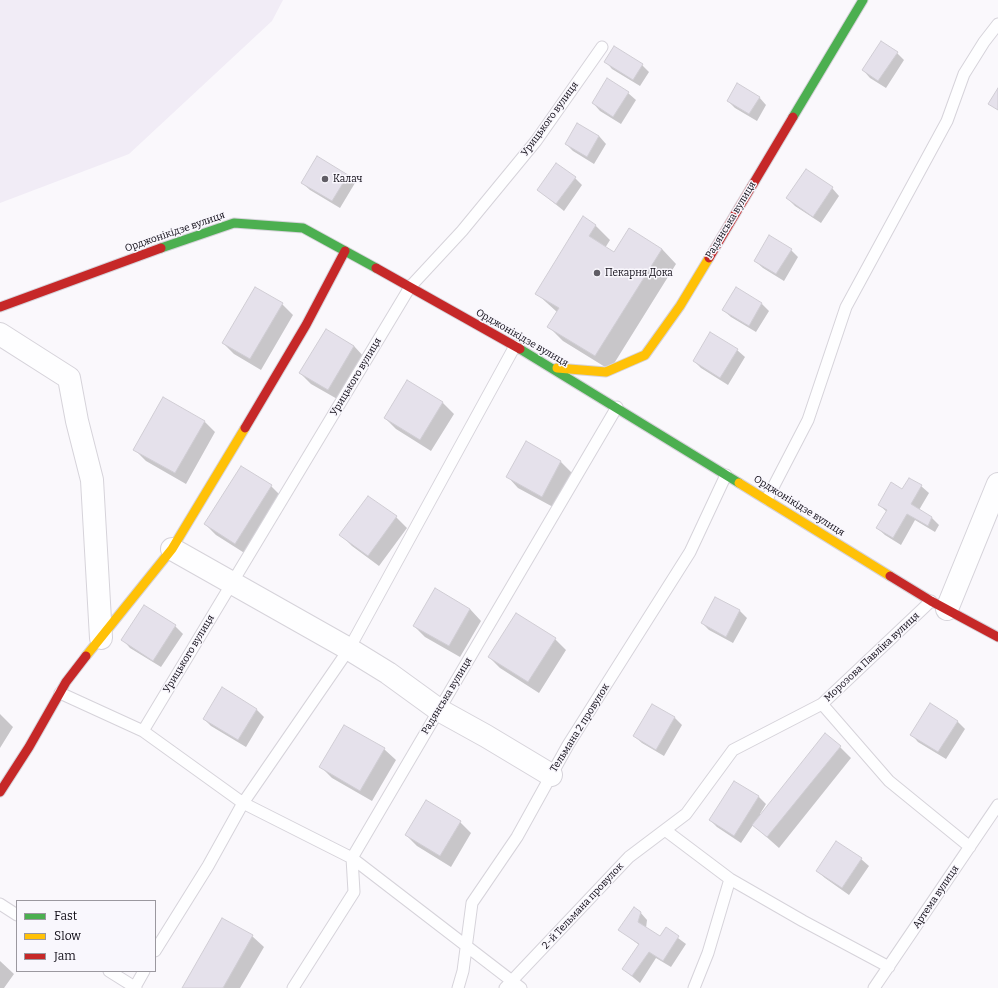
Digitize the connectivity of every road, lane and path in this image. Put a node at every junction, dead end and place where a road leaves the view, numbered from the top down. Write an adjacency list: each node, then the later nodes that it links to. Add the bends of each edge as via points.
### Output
1 (863, 0): 9 (street, Радянська вулиця, via 680,306 645,355 606,372)
2 (998, 24): 13 (lane, via 964,74 947,121 846,307 808,420)
3 (602, 47): 5 (lane, Урицького вулиця, via 536,141 462,231)
4 (345, 251): 5 (street, Орджонікідзе вулиця); 6 (street, Орджонікідзе вулиця, via 303,228 234,223); 14 (street, via 306,325)
5 (410, 287): 8 (street, Орджонікідзе вулиця); 15 (lane, Урицького вулиця)
6 (0, 307)
7 (0, 334): 17 (street, via 69,378 92,480)
8 (515, 346): 9 (street, Орджонікідзе вулиця); 19 (lane)
9 (552, 368): 10 (street, Орджонікідзе вулиця)
10 (617, 407): 11 (street, Орджонікідзе вулиця); 22 (lane, Радянська вулиця)
11 (726, 474): 13 (street, Орджонікідзе вулиця); 24 (lane, Тельмана 2 провулок, via 690,552)
12 (998, 484): 16 (street)
13 (767, 499): 16 (street, Орджонікідзе вулиця)
14 (172, 549): 15 (street); 17 (street)
15 (232, 583): 19 (street); 23 (lane, Урицького вулиця)
16 (939, 605): 18 (street, Орджонікідзе вулиця); 21 (lane, Морозова Павліка вулиця)
17 (101, 638): 20 (street)
18 (998, 638)
19 (349, 649): 22 (street, via 388,673); 26 (lane)
20 (60, 693): 23 (lane); 25 (street)
21 (822, 704): 28 (lane, Морозова Павліка вулиця, via 733,750 686,814); 29 (lane, via 889,781)
22 (439, 710): 24 (street); 30 (lane, Радянська вулиця)
23 (143, 731): 26 (lane)
24 (551, 775): 34 (lane, Тельмана 2 провулок, via 517,837 472,903)
25 (0, 792)
26 (243, 803): 30 (lane); 35 (lane, via 208,866)
27 (998, 805): 29 (lane, Артема вулиця)
28 (665, 830): 31 (lane); 39 (lane, 2-й Тельмана провулок, via 629,857)
29 (970, 847): 36 (lane, Артема вулиця)
30 (352, 858): 34 (lane); 41 (lane, via 354,892)
31 (730, 879): 36 (lane); 44 (lane, via 708,953)
32 (0, 904): 33 (lane)
33 (16, 914)
34 (466, 946): 39 (lane); 42 (lane, Тельмана 2 провулок)
35 (156, 949)
36 (889, 966): 45 (lane, Артема вулиця)
37 (111, 972): 40 (lane)
38 (144, 972): 40 (lane)
39 (509, 984): 43 (lane)
40 (136, 988)
41 (293, 988)
42 (458, 988)
43 (521, 988)
44 (694, 988)
45 (874, 988)

